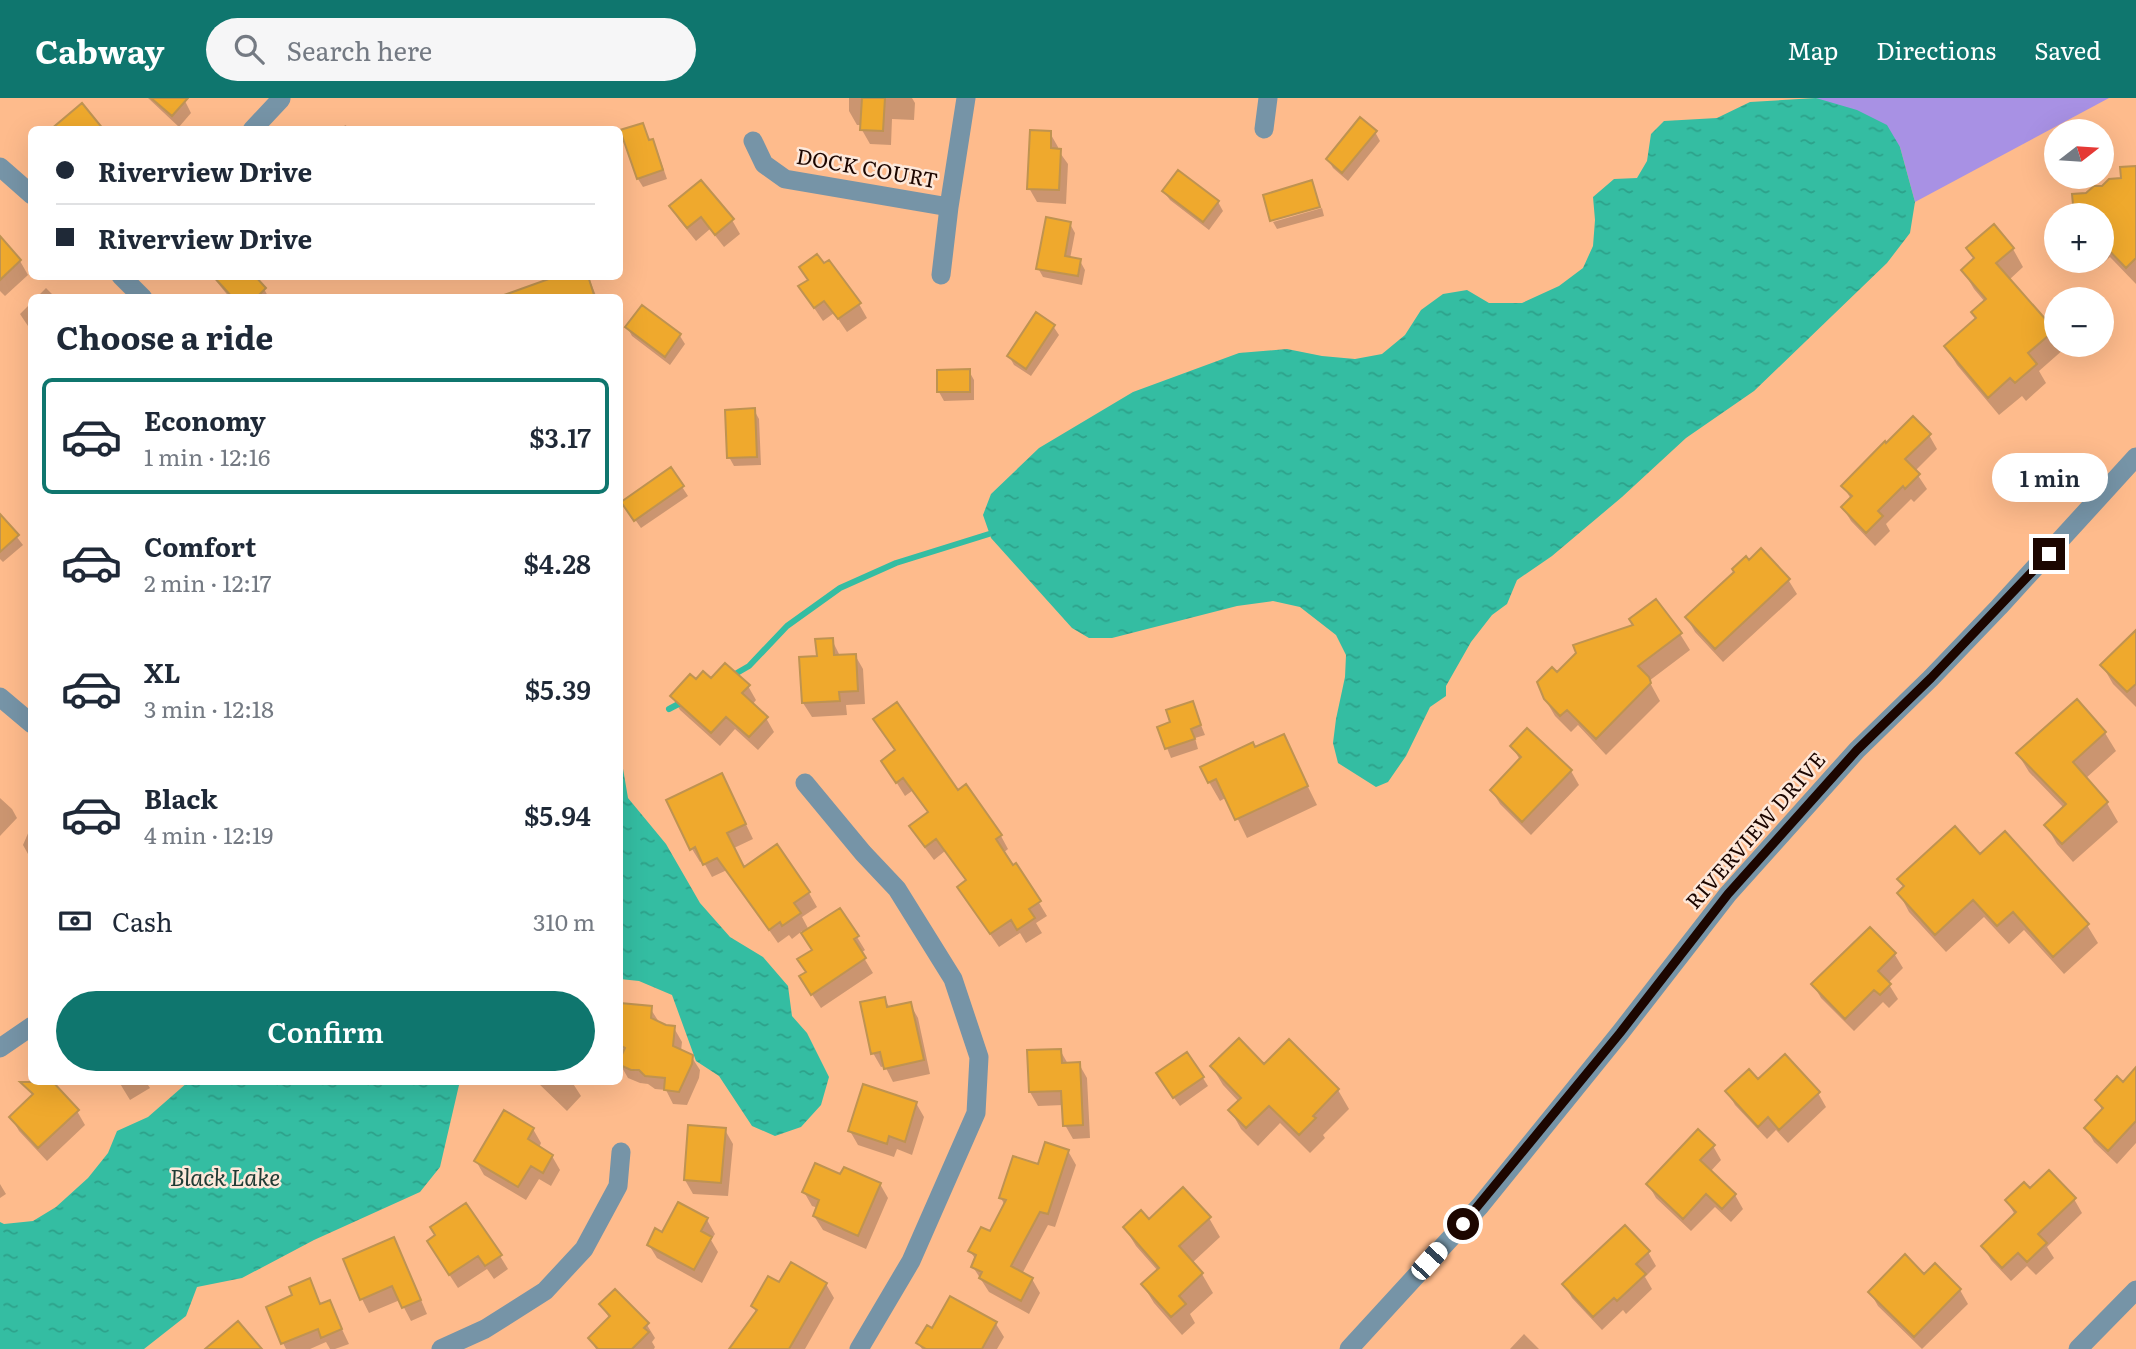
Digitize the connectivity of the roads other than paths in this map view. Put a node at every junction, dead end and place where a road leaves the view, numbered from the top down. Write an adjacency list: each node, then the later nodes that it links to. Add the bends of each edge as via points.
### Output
1 (966, 98): 9 (street)
2 (1268, 98): 5 (street)
3 (281, 99): 4 (street)
4 (256, 126)
5 (1264, 129)
6 (753, 141): 9 (street, DOCK COURT, via 764,164 785,179)
7 (0, 167): 8 (street)
8 (28, 192)
9 (948, 207): 10 (street)
10 (941, 275)
11 (125, 280): 12 (street)
12 (140, 294)
13 (2136, 457): 23 (street, RIVERVIEW DRIVE, via 1931,678 1857,750 1728,894 1480,1206)
14 (0, 696): 15 (street)
15 (28, 720)
16 (805, 783): 22 (street, via 897,889 953,979 979,1057 976,1114 911,1261)
17 (28, 1029): 18 (street)
18 (0, 1048)
19 (621, 1152): 21 (street, via 618,1185 584,1249 545,1291 485,1329)
20 (2136, 1290): 24 (street)
21 (441, 1349)
22 (859, 1349)
23 (1349, 1349)
24 (2078, 1349)

